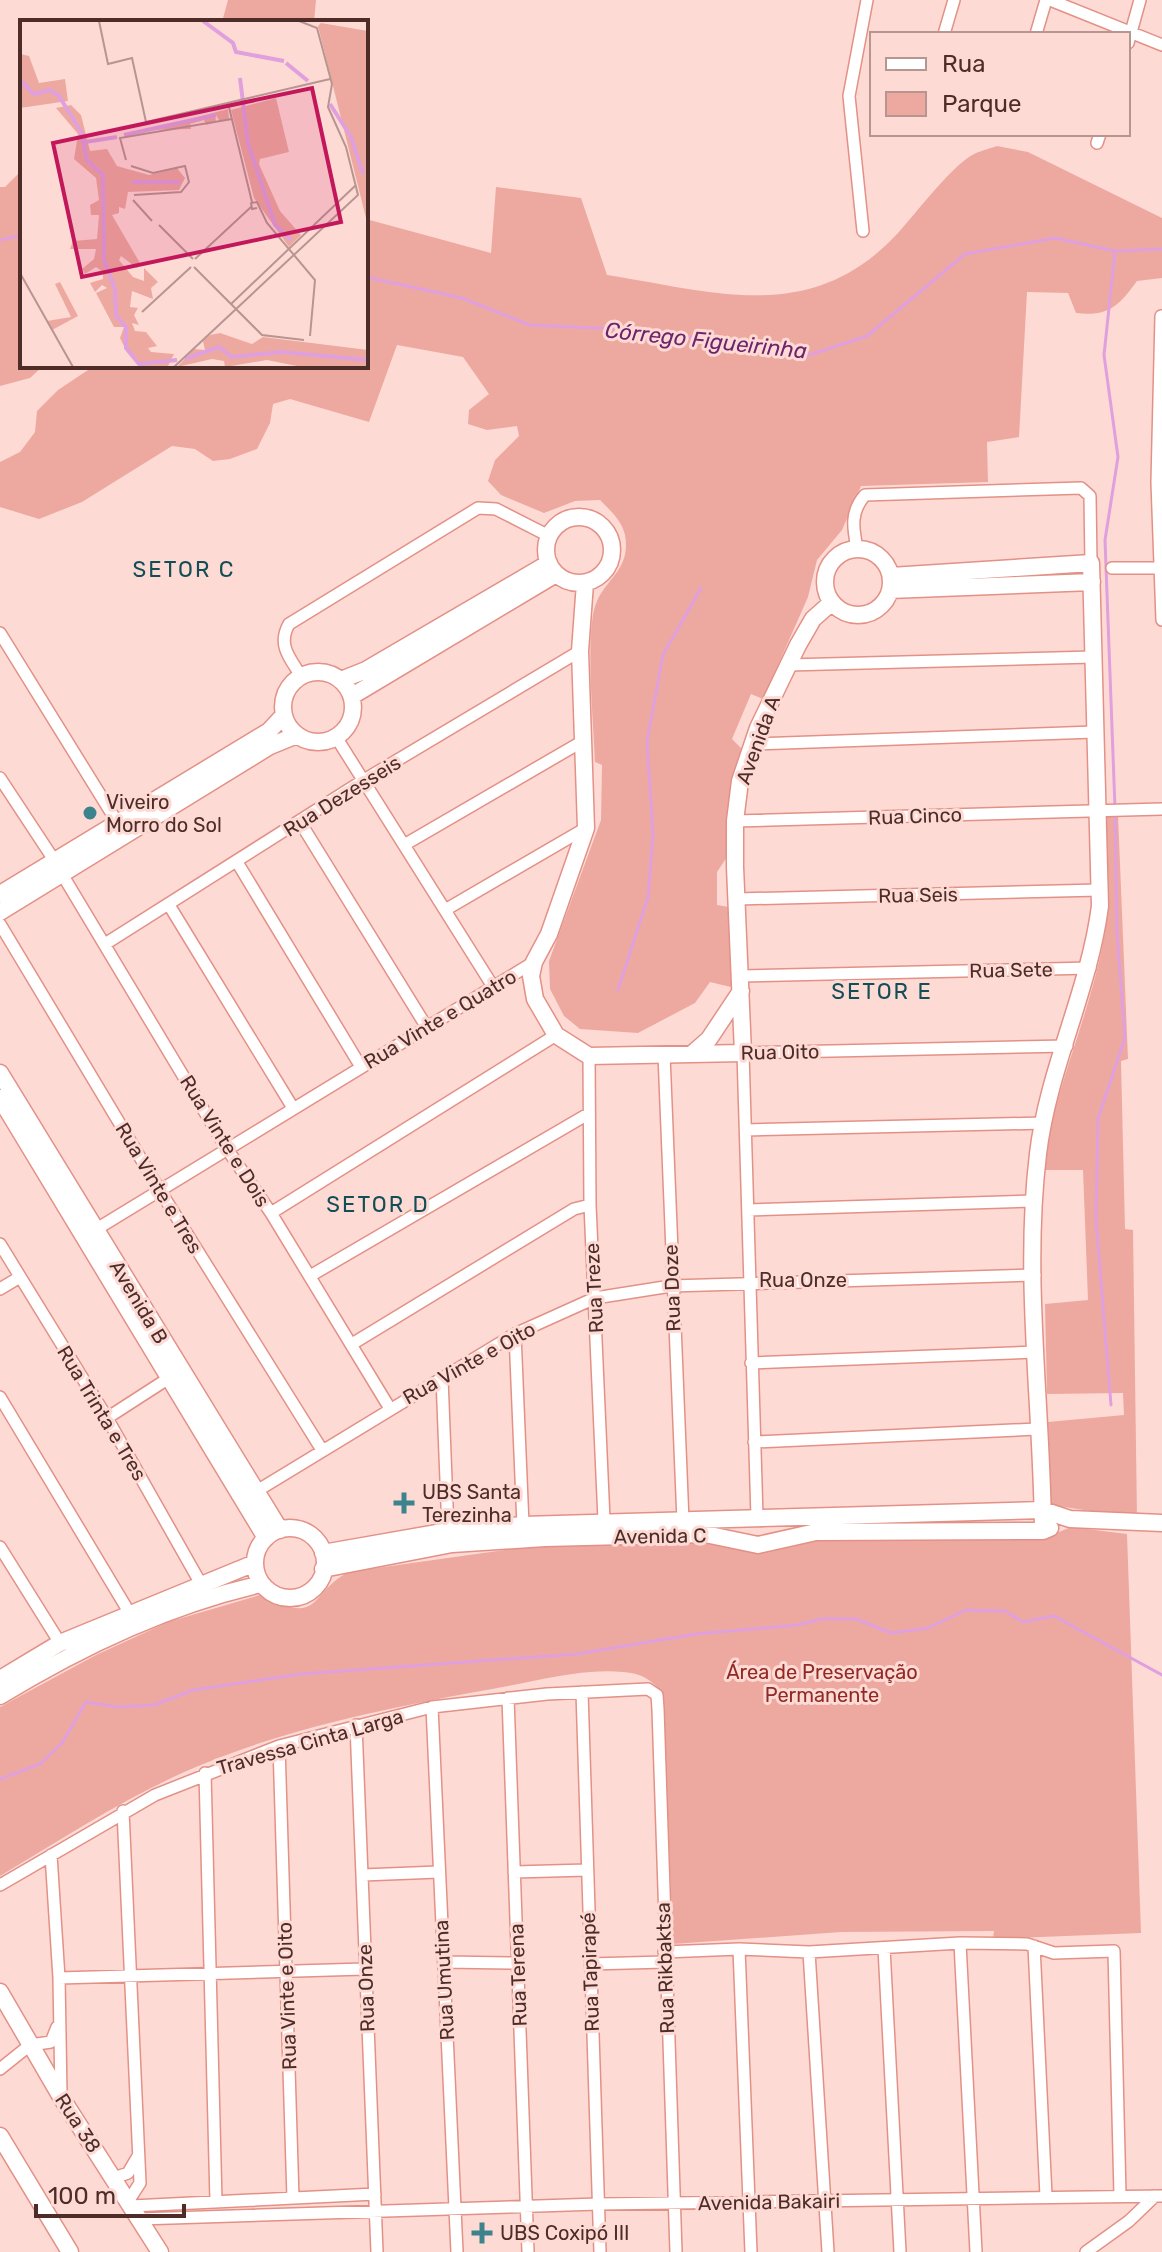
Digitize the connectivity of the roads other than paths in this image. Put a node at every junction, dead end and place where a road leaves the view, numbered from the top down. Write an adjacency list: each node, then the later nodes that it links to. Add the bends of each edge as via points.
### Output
1 (867, 0): 10 (street, via 849,96)
2 (954, 0): 5 (street)
3 (1048, 0): 6 (street); 7 (street)
4 (1140, 0): 8 (street)
5 (945, 32)
6 (1037, 32)
7 (1117, 32)
8 (1130, 38): 9 (street)
9 (1162, 45)
10 (863, 231)
11 (1161, 316): 17 (street)
12 (549, 536): 15 (street); 19 (street, via 575,516 606,529 610,562 605,572); 27 (street, via 496,509 478,508 289,624 284,649)
13 (857, 548): 14 (street, via 852,526 865,495 1081,488 1090,496); 20 (street, via 883,559); 21 (street, via 837,555 826,573)
14 (1091, 563): 18 (street); 20 (street)
15 (552, 568): 19 (street, via 565,581); 28 (street); 29 (street)
16 (1112, 568): 17 (street)
17 (1160, 573): 22 (street)
18 (1092, 582): 20 (street); 25 (street)
19 (585, 583): 24 (street, Rua Vinte e Quatro)
20 (891, 583): 21 (street, via 879,608 859,616)
21 (831, 603): 26 (street, Avenida A, via 813,619)
22 (1162, 620)
23 (0, 633): 41 (street)
24 (580, 651): 34 (street, Rua Vinte e Quatro); 37 (street, Rua Dezesseis)
25 (1093, 657): 26 (street); 31 (street)
26 (788, 665): 35 (street, Avenida A)
27 (301, 676): 28 (street, via 319,671); 30 (street, via 286,693)
28 (341, 680): 29 (street)
29 (352, 696): 33 (street, via 351,720)
30 (284, 715): 32 (street); 41 (street, via 269,731)
31 (1094, 732): 35 (street); 39 (street)
32 (297, 735): 33 (street, via 317,742); 46 (street)
33 (336, 737): 37 (street)
34 (583, 741): 43 (street, Rua Vinte e Quatro); 44 (street)
35 (752, 744): 40 (street, Avenida A)
36 (0, 778): 46 (street, Rua Vinte e Dois)
37 (364, 780): 42 (street, Rua Dezesseis); 44 (street)
38 (1162, 809): 39 (street, Rua Cinco)
39 (1102, 810): 40 (street, Rua Cinco); 47 (street)
40 (735, 821): 49 (street, Avenida A)
41 (117, 822): 46 (street)
42 (300, 822): 45 (street, Rua Dezesseis); 59 (street)
43 (586, 828): 51 (street); 55 (street, Rua Vinte e Quatro)
44 (404, 845): 51 (street)
45 (237, 862): 50 (street, Rua Dezesseis); 66 (street)
46 (58, 867): 48 (street); 52 (street); 54 (street, Rua Vinte e Dois)
47 (1099, 890): 49 (street, Rua Seis); 56 (street)
48 (0, 894)
49 (737, 899): 57 (street, Avenida A)
50 (169, 905): 54 (street, Rua Dezesseis); 69 (street)
51 (445, 910): 58 (street)
52 (0, 912)
53 (0, 924): 74 (street, Rua Vinte e Tres)
54 (105, 944): 73 (street, Rua Vinte e Dois)
55 (534, 962): 58 (street, Rua Vinte e Quatro); 60 (street, via 532,985)
56 (1090, 968): 57 (street, Rua Sete); 61 (street)
57 (741, 983): 62 (street, Avenida A); 63 (street, via 709,1039)
58 (492, 985): 59 (street, Rua Vinte e Quatro)
59 (426, 1026): 66 (street, Rua Vinte e Quatro)
60 (556, 1035): 65 (street); 78 (street)
61 (1067, 1046): 62 (street, Rua Oito); 71 (street)
62 (743, 1053): 63 (street, Rua Oito); 72 (street, Rua Onze)
63 (692, 1054): 64 (street, Rua Oito)
64 (664, 1055): 65 (street, Rua Oito); 85 (street, Rua Doze)
65 (589, 1056): 70 (street, Rua Treze)
66 (361, 1067): 69 (street, Rua Vinte e Quatro)
67 (0, 1073): 79 (street, Avenida B)
68 (1, 1102): 92 (street, Avenida B)
69 (293, 1108): 73 (street, Rua Vinte e Quatro)
70 (588, 1114): 76 (street, Rua Treze); 82 (street)
71 (1043, 1123): 72 (street); 75 (street)
72 (746, 1130): 77 (street, Rua Onze)
73 (227, 1149): 74 (street, Rua Vinte e Quatro); 78 (street, Rua Vinte e Dois)
74 (159, 1189): 79 (street, Rua Vinte e Quatro); 99 (street, Rua Vinte e Tres)
75 (1033, 1201): 77 (street); 81 (street)
76 (590, 1205): 87 (street, Rua Treze); 89 (street, via 574,1209)
77 (748, 1210): 84 (street, Rua Onze)
78 (271, 1213): 82 (street, Rua Vinte e Dois)
79 (95, 1230): 100 (street, Avenida B)
80 (0, 1244): 83 (street, Rua Trinta e Tres)
81 (1035, 1275): 84 (street, Rua Onze); 90 (street)
82 (310, 1276): 89 (street, Rua Vinte e Dois)
83 (20, 1277): 86 (street); 96 (street, Rua Trinta e Tres)
84 (750, 1283): 85 (street, Rua Vinte e Oito); 91 (street)
85 (671, 1286): 87 (street, Rua Vinte e Oito); 105 (street, Rua Doze)
86 (0, 1289)
87 (595, 1298): 88 (street, Rua Vinte e Oito); 104 (street, Rua Treze)
88 (515, 1334): 93 (street, Rua Vinte e Oito); 107 (street)
89 (352, 1344): 95 (street, Rua Vinte e Dois)
90 (1036, 1352): 91 (street); 97 (street)
91 (751, 1363): 98 (street)
92 (169, 1378): 96 (street); 110 (street, Avenida B)
93 (442, 1378): 95 (street, Rua Vinte e Oito); 108 (street)
94 (0, 1397): 118 (street)
95 (389, 1407): 99 (street, Rua Vinte e Oito)
96 (107, 1418): 116 (street, Rua Trinta e Tres)
97 (1037, 1429): 98 (street); 101 (street)
98 (754, 1442): 102 (street)
99 (322, 1450): 100 (street, Rua Vinte e Oito)
100 (255, 1492): 110 (street, Avenida B)
101 (1043, 1510): 102 (street, Avenida C); 103 (street, Avenida C); 109 (street)
102 (757, 1517): 105 (street, Avenida C); 111 (street, via 777,1524); 112 (street, via 735,1532)
103 (1070, 1519): 106 (street); 109 (street)
104 (604, 1520): 105 (street, Avenida C); 107 (street, Avenida C)
105 (683, 1521)
106 (1162, 1523)
107 (523, 1525): 108 (street, Avenida C)
108 (448, 1531): 114 (street, Avenida C)
109 (1043, 1531): 111 (street, Avenida C, via 816,1532)
110 (273, 1534): 114 (street, via 298,1529 309,1534); 115 (street)
111 (777, 1540): 112 (street, Avenida C)
112 (742, 1543): 114 (street, Avenida C, via 705,1534 545,1538)
113 (0, 1547): 119 (street)
114 (323, 1561): 117 (street, via 317,1584 300,1596 278,1596)
115 (255, 1563): 116 (street); 117 (street)
116 (201, 1584): 118 (street)
117 (261, 1584): 123 (street, via 117,1633)
118 (129, 1612): 119 (street)
119 (60, 1643): 120 (street)
120 (0, 1679)
121 (648, 1689): 122 (street, Travessa Cinta Larga); 141 (street, Rua Rikbaktsa, via 657,1695 658,1709)
122 (582, 1692): 124 (street, Travessa Cinta Larga); 131 (street, Rua Tapirapé)
123 (0, 1696)
124 (508, 1698): 125 (street, Travessa Cinta Larga); 133 (street, Rua Terena)
125 (432, 1707): 126 (street, Travessa Cinta Larga); 132 (street, Rua Umutina)
126 (356, 1725): 127 (street, Travessa Cinta Larga); 134 (street, Rua Onze)
127 (279, 1746): 128 (street, Travessa Cinta Larga); 146 (street, Rua Vinte e Oito)
128 (205, 1773): 129 (street, Travessa Cinta Larga); 147 (street)
129 (123, 1811): 130 (street, Travessa Cinta Larga); 148 (street)
130 (51, 1855): 135 (street, Travessa Cinta Larga); 149 (street)
131 (587, 1870): 133 (street); 144 (street, Rua Tapirapé)
132 (438, 1872): 134 (street); 142 (street, Rua Umutina)
133 (514, 1872): 143 (street, Rua Terena)
134 (363, 1875): 145 (street, Rua Onze)
135 (0, 1885)
136 (960, 1943): 137 (street); 138 (street); 164 (street)
137 (1034, 1946): 159 (street, via 1054,1953 1114,1951); 160 (street)
138 (884, 1948): 140 (street); 163 (street)
139 (739, 1949): 140 (street); 141 (street); 168 (street)
140 (809, 1952): 166 (street)
141 (665, 1957): 144 (street); 167 (street, Rua Rikbaktsa)
142 (444, 1962): 143 (street); 172 (street, Rua Umutina)
143 (517, 1963): 170 (street, Rua Terena)
144 (590, 1964): 169 (street, Rua Tapirapé)
145 (364, 1969): 146 (street); 158 (street, Rua Onze)
146 (287, 1972): 147 (street); 162 (street, Rua Vinte e Oito)
147 (210, 1973): 148 (street); 165 (street)
148 (132, 1974): 149 (street); 156 (street)
149 (59, 1978): 151 (street)
150 (0, 1992): 152 (street, Rua 38)
151 (59, 2019): 152 (street, via 51,2042); 154 (street)
152 (30, 2045): 153 (street); 154 (street, Rua 38)
153 (0, 2069)
154 (61, 2097): 157 (street, Rua 38)
155 (0, 2136): 174 (street)
156 (139, 2155): 157 (street, via 128,2173); 171 (street)
157 (114, 2178): 171 (street, Rua 38)
158 (375, 2194): 162 (street); 173 (street, Rua Onze)
159 (1120, 2195): 160 (street, Avenida Bakairi); 161 (street, Avenida Bakairi)
160 (1046, 2196): 164 (street, Avenida Bakairi)
161 (1158, 2196): 185 (street)
162 (293, 2198): 165 (street)
163 (900, 2200): 164 (street, Avenida Bakairi); 166 (street, Avenida Bakairi); 183 (street)
164 (973, 2200): 184 (street)
165 (216, 2201): 171 (street)
166 (825, 2201): 168 (street, Avenida Bakairi); 182 (street)
167 (673, 2202): 168 (street, Avenida Bakairi); 169 (street, Avenida Bakairi); 180 (street, Rua Rikbaktsa)
168 (749, 2203): 181 (street)
169 (598, 2204): 170 (street, Avenida Bakairi); 179 (street, Rua Tapirapé)
170 (526, 2206): 172 (street, Avenida Bakairi); 178 (street, Rua Terena)
171 (134, 2209): 173 (street, Avenida Bakairi); 175 (street, Rua 38)
172 (455, 2211): 173 (street, Avenida Bakairi); 177 (street, Rua Umutina)
173 (376, 2213): 176 (street, Rua Onze)
174 (70, 2252)
175 (160, 2252)
176 (377, 2252)
177 (457, 2252)
178 (528, 2252)
179 (600, 2252)
180 (676, 2252)
181 (751, 2252)
182 (828, 2252)
183 (900, 2252)
184 (976, 2252)
185 (1086, 2252)

